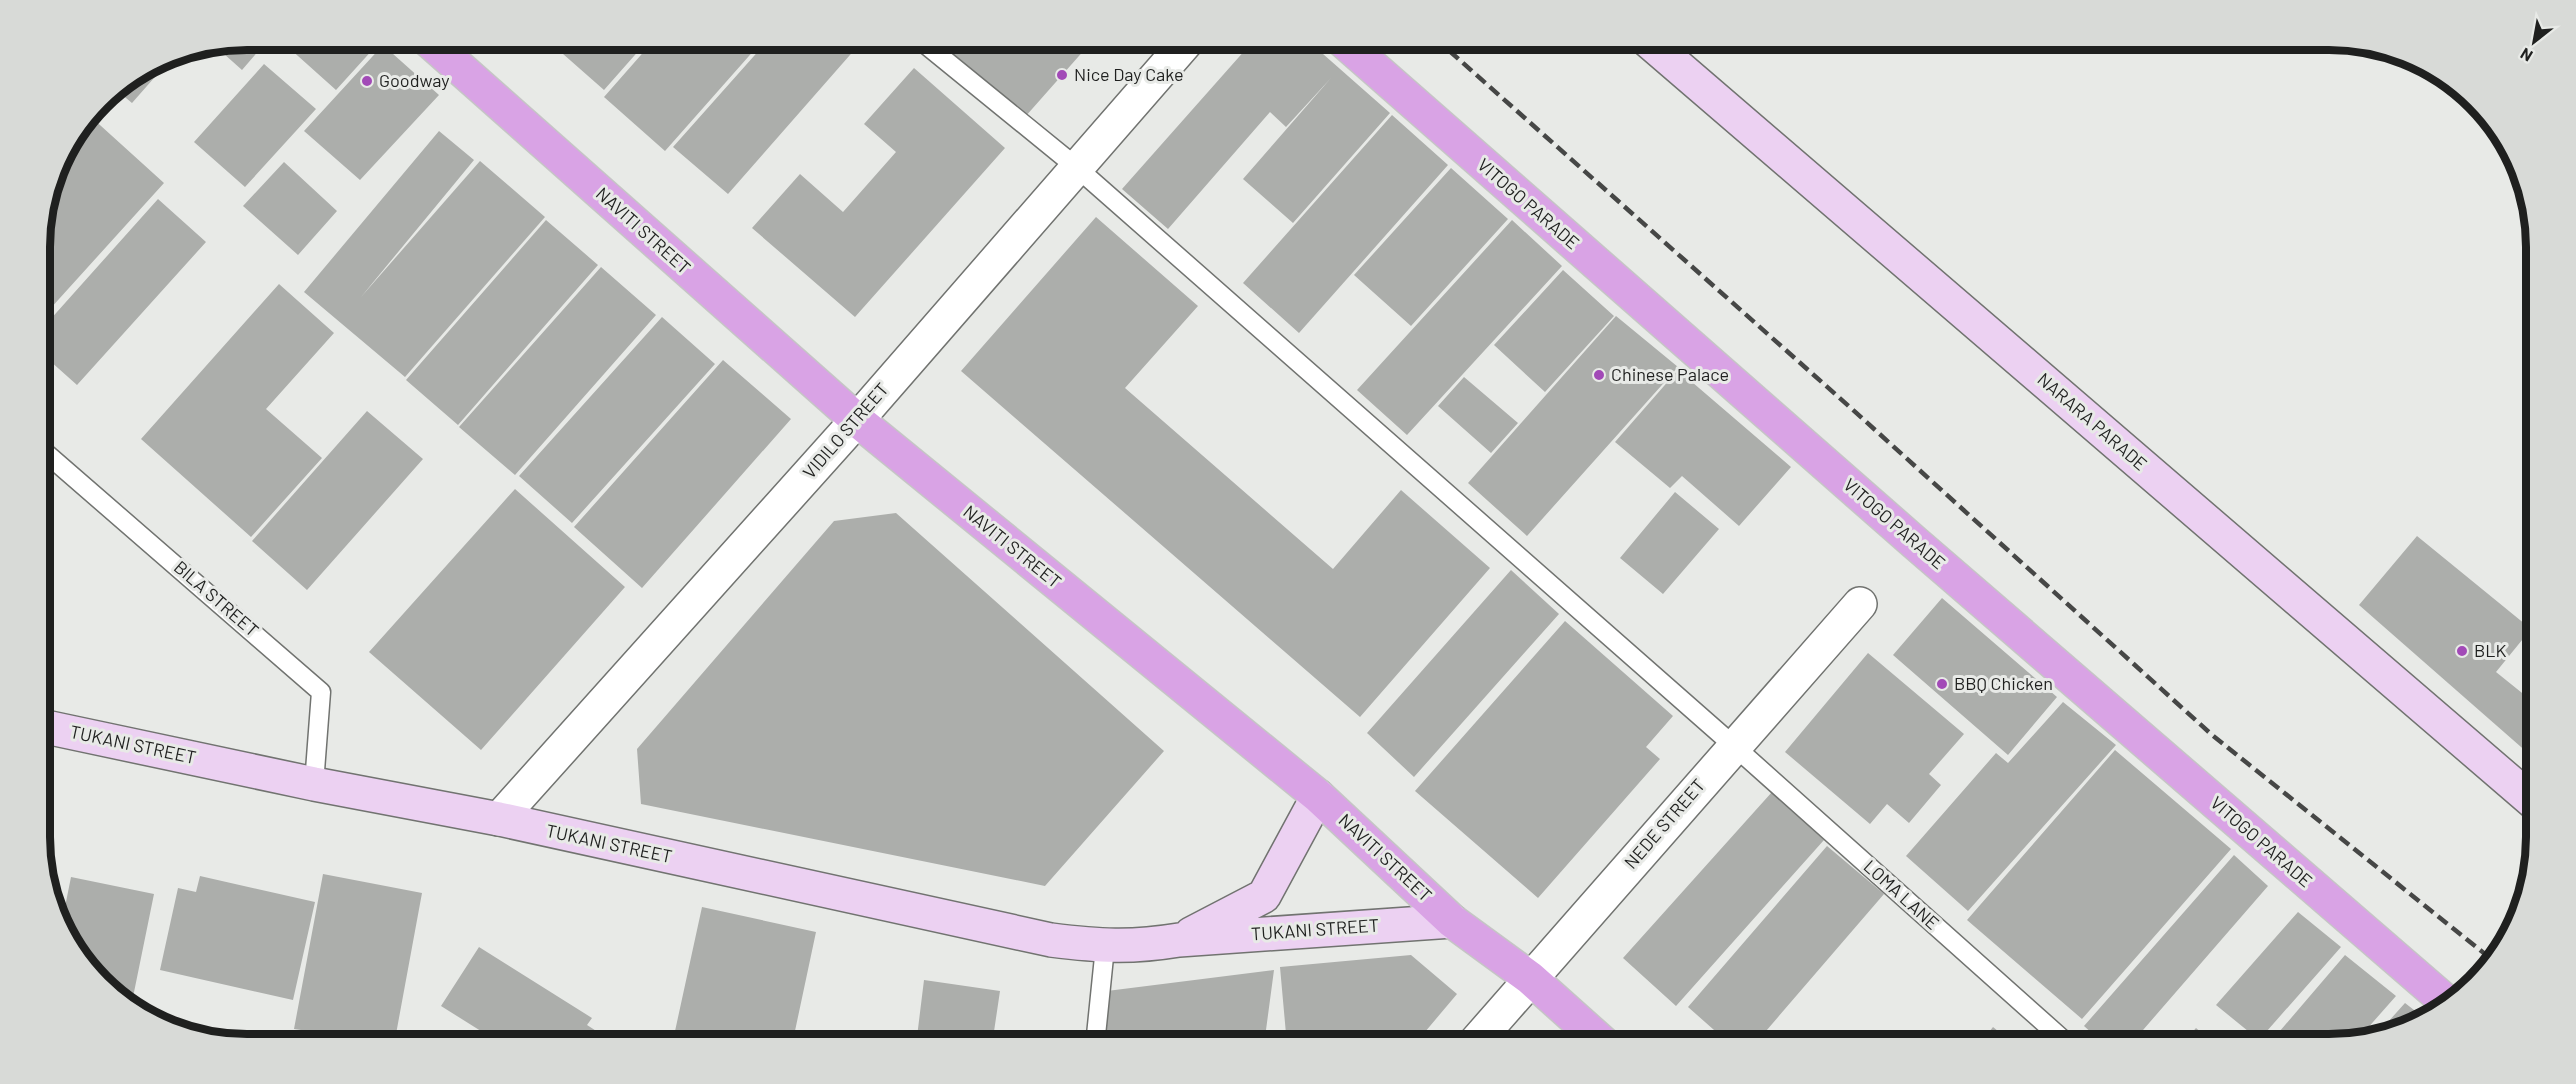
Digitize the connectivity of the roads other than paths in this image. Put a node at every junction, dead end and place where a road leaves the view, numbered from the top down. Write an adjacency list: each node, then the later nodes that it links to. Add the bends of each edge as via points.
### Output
1 (439, 50): 7 (main road, NAVITI STREET)
2 (933, 50): 6 (lane, LOMA LANE)
3 (1179, 50): 6 (street, VIDILO STREET)
4 (1354, 50): 20 (main road, VITOGO PARADE, via 1905,535)
5 (1659, 50): 14 (street, NARARA PARADE)
6 (1075, 166): 7 (street, VIDILO STREET); 11 (lane, LOMA LANE)
7 (857, 420): 13 (main road, NAVITI STREET); 15 (street, VIDILO STREET)
8 (50, 457): 12 (lane, BILA STREET, via 321,692)
9 (1860, 604): 11 (street, NEDE STREET)
10 (50, 728): 12 (street, TUKANI STREET)
11 (1734, 746): 19 (street, NEDE STREET); 24 (lane, LOMA LANE)
12 (314, 784): 15 (street, TUKANI STREET)
13 (1318, 796): 16 (main road, NAVITI STREET); 17 (street, TUKANI STREET, via 1264,896)
14 (2526, 796)
15 (499, 819): 18 (street, TUKANI STREET, via 1051,940)
16 (1452, 921): 17 (street, TUKANI STREET); 19 (main road, NAVITI STREET)
17 (1179, 940): 18 (street, TUKANI STREET)
18 (1105, 947): 21 (lane)
19 (1530, 978): 22 (street, NEDE STREET); 23 (main road, NAVITI STREET)
20 (2442, 998)
21 (1096, 1034)
22 (1482, 1034)
23 (1593, 1034)
24 (2057, 1034)

